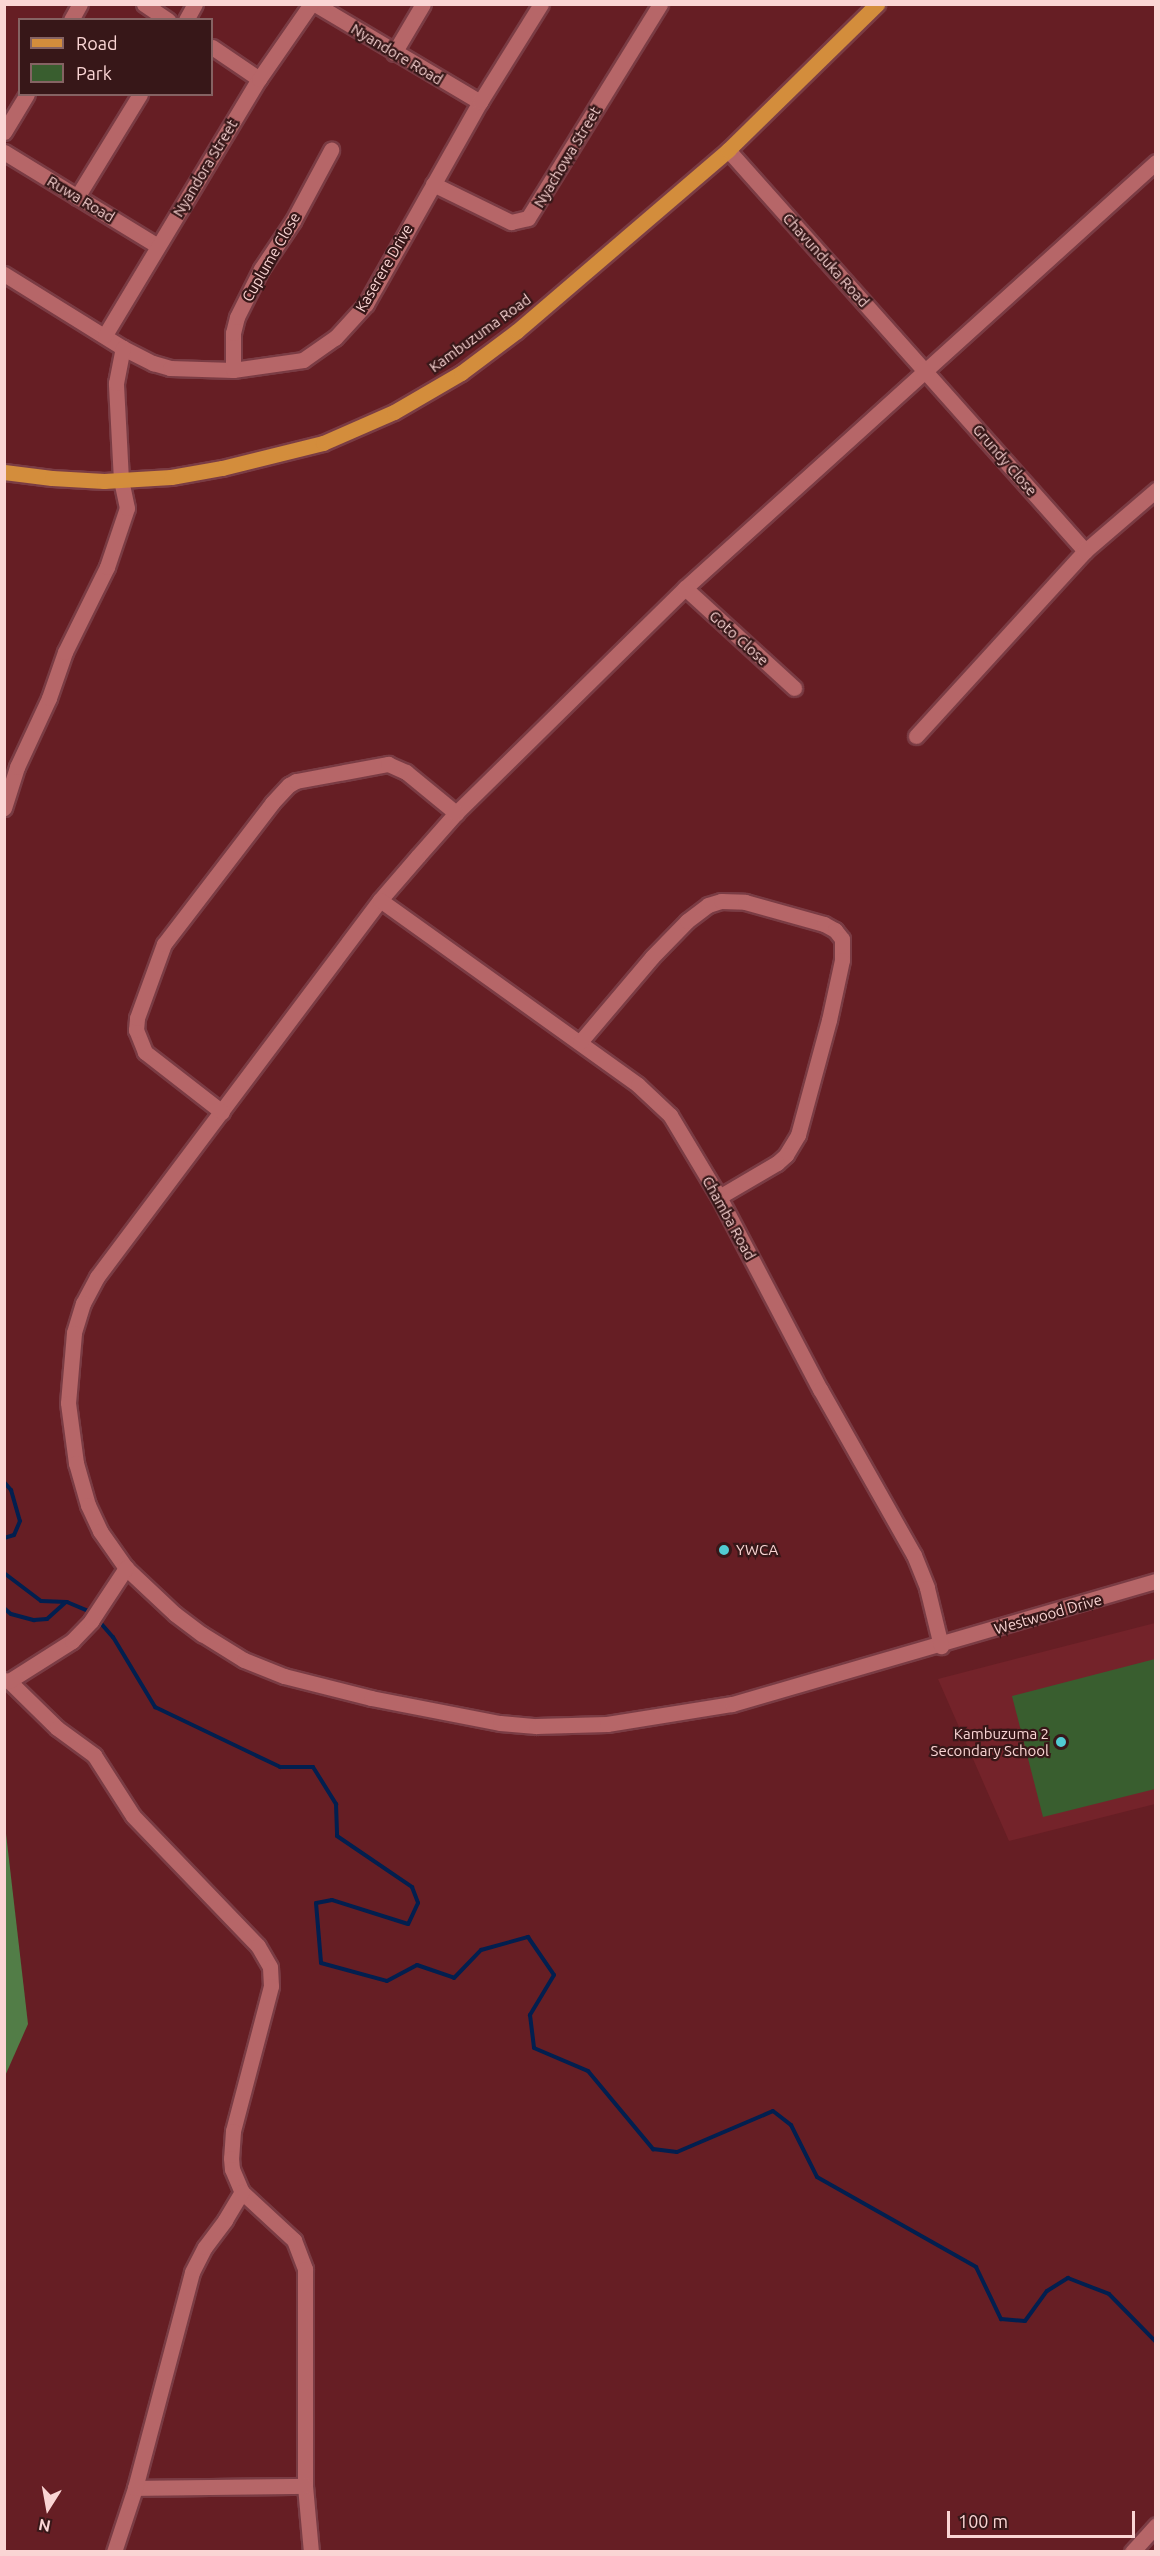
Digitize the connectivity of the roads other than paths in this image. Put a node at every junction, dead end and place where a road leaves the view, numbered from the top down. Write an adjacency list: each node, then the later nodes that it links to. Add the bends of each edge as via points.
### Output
1 (80, 4): 9 (street)
2 (144, 4): 10 (street)
3 (195, 4): 11 (street)
4 (313, 4): 13 (street, Nyandore Road); 14 (street, Nyandora Street)
5 (423, 4): 13 (street)
6 (541, 4): 17 (street, Kaserere Drive)
7 (660, 4): 23 (street, Nyachowa Street, via 528,218 511,222)
8 (877, 4): 20 (main road, Kambuzuma Road)
9 (72, 18)
10 (165, 18)
11 (187, 18)
12 (213, 48): 14 (street)
13 (394, 52): 17 (street, Nyandore Road)
14 (259, 79): 25 (street, Nyandora Street)
15 (26, 96): 18 (street)
16 (139, 96): 24 (street)
17 (480, 102): 23 (street, Kaserere Drive)
18 (4, 132)
19 (331, 150): 30 (street, Cuplume Close, via 237,317)
20 (728, 150): 29 (street, Chavunduka Road); 32 (main road, Kambuzuma Road, via 517,331 461,373 394,412 323,443 234,466 171,477)
21 (4, 152): 24 (street, Ruwa Road)
22 (1155, 162): 29 (street, Westwood Drive)
23 (433, 184): 30 (street, Kaserere Drive, via 366,304 335,338 303,360)
24 (77, 197): 25 (street, Ruwa Road)
25 (158, 246): 27 (street, Nyandora Street)
26 (4, 274): 27 (street, Kaserere Drive)
27 (105, 335): 28 (street, Kaserere Drive)
28 (123, 348): 30 (street, Kaserere Drive, via 170,368); 32 (street, via 116,383)
29 (925, 369): 34 (street, Grundy Close); 35 (street, Westwood Drive)
30 (233, 370)
31 (4, 472): 32 (main road, Kambuzuma Road)
32 (121, 480): 38 (street, via 127,508 118,539 64,652)
33 (1155, 490): 34 (street)
34 (1085, 551): 37 (street)
35 (685, 588): 36 (street, Goto Close); 39 (street, Westwood Drive)
36 (794, 688)
37 (916, 736)
38 (4, 808)
39 (456, 813): 40 (street, Westwood Drive); 42 (street, via 406,772 388,764 296,781 272,803 164,944 137,1018 137,1036 145,1052)
40 (380, 900): 41 (street, Chamba Road); 42 (street, Westwood Drive)
41 (580, 1042): 43 (street, Chamba Road, via 661,1104); 43 (street, via 652,957 708,905 746,902 835,930 842,939 842,960 798,1135 777,1163)
42 (222, 1113): 44 (street, Westwood Drive, via 97,1277 83,1303 74,1333 69,1403 76,1463 100,1531)
43 (719, 1197): 46 (street, Chamba Road, via 820,1389 914,1555 927,1588)
44 (126, 1568): 46 (street, Westwood Drive, via 202,1634 265,1669 371,1698 518,1724 607,1724 716,1708); 47 (street, via 91,1621 64,1648)
45 (1155, 1581): 46 (street, Westwood Drive)
46 (941, 1646)
47 (7, 1680): 48 (street, via 57,1728 94,1755 133,1816 207,1891 270,1967 271,1986 231,2145 232,2169)
48 (242, 2192): 49 (street, via 294,2240 305,2269); 50 (street, via 192,2272)
49 (305, 2486): 50 (street); 53 (street)
50 (135, 2488): 52 (street)
51 (1155, 2526): 54 (street)
52 (114, 2552)
53 (311, 2552)
54 (1132, 2552)

